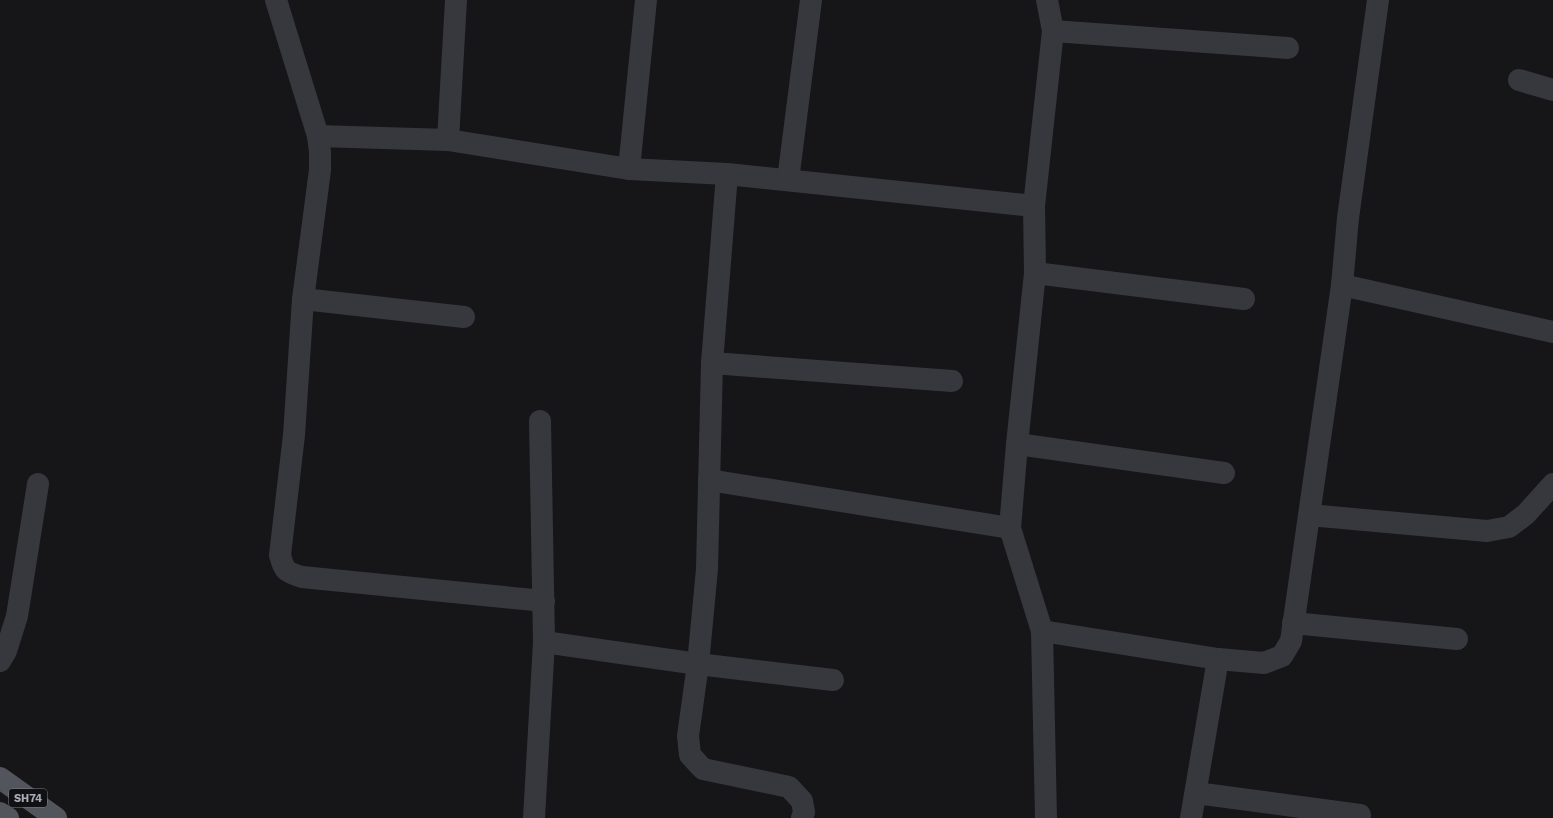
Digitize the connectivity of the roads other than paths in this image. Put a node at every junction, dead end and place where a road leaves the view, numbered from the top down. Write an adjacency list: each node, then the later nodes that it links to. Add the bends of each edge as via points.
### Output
1 (276, 0): 11 (street)
2 (456, 0): 12 (street)
3 (646, 0): 13 (street)
4 (811, 0): 15 (street)
5 (1047, 0): 7 (street)
6 (1378, 0): 18 (street, via 1348,218)
7 (1053, 30): 8 (street); 16 (street)
8 (1288, 48)
9 (1519, 80): 10 (street)
10 (1553, 90)
11 (318, 136): 12 (street); 19 (street, via 320,170)
12 (448, 140): 13 (street)
13 (629, 169): 14 (street)
14 (727, 174): 15 (street); 23 (street)
15 (788, 180): 16 (street)
16 (1034, 206): 17 (street)
17 (1035, 272): 20 (street); 26 (street)
18 (1342, 285): 22 (street); 31 (street)
19 (302, 299): 21 (street); 33 (street, via 294,435 280,555 283,567 288,573 302,577)
20 (1244, 299)
21 (464, 317)
22 (1553, 332)
23 (712, 363): 24 (street); 28 (street)
24 (952, 381)
25 (540, 421): 33 (street)
26 (1017, 444): 27 (street); 32 (street)
27 (1224, 473)
28 (709, 480): 32 (street); 40 (street, via 707,569)
29 (38, 484): 39 (street, via 17,616 6,651)
30 (1553, 484): 31 (street, via 1526,514 1509,527 1487,531)
31 (1309, 515): 34 (street)
32 (1010, 528): 35 (street)
33 (544, 601): 37 (street)
34 (1293, 623): 36 (street); 38 (street, via 1291,641 1282,656 1264,664)
35 (1042, 631): 38 (street); 50 (street)
36 (1458, 639)
37 (544, 642): 40 (street); 48 (street)
38 (1218, 659): 43 (street)
39 (0, 661)
40 (698, 664): 41 (street); 49 (street, via 688,736 690,755 703,769 789,787 802,800)
41 (833, 680)
42 (0, 778): 47 (main road, SH74)
43 (1196, 793): 45 (street); 51 (street)
44 (0, 812): 46 (main road, SH74)
45 (1360, 815)
46 (8, 818)
47 (56, 818)
48 (534, 818)
49 (802, 818)
50 (1046, 818)
51 (1191, 818)

